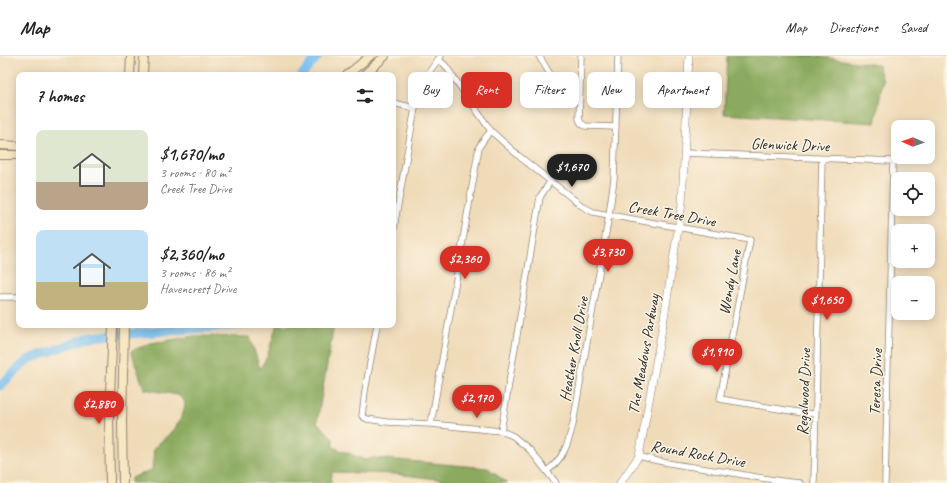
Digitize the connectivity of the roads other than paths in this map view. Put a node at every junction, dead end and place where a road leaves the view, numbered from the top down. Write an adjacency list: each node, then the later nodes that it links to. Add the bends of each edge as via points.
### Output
1 (131, 56): 10 (main road)
2 (144, 56): 11 (main road)
3 (370, 56): 12 (main road)
4 (385, 56): 13 (main road)
5 (539, 56): 15 (street)
6 (581, 56): 19 (street, via 581,124)
7 (618, 56): 19 (street, Heather Knoll Drive)
8 (689, 56): 23 (street, The Meadows Parkway)
9 (440, 58): 14 (street); 20 (street, Creek Tree Drive)
10 (130, 72)
11 (143, 72)
12 (351, 72)
13 (367, 72)
14 (429, 72)
15 (549, 72)
16 (396, 104): 17 (street)
17 (408, 106)
18 (415, 108): 31 (street)
19 (616, 127): 30 (street, Heather Knoll Drive, via 614,179)
20 (491, 132): 29 (street, Creek Tree Drive); 40 (street, via 478,147)
21 (0, 146): 22 (main road)
22 (16, 146)
23 (685, 153): 26 (street, Glenwick Drive); 32 (street, The Meadows Parkway)
24 (0, 155): 25 (main road)
25 (16, 156)
26 (822, 158): 27 (street, Glenwick Drive); 39 (street, Regalwood Drive)
27 (891, 161)
28 (893, 164): 52 (street, Teresa Drive)
29 (550, 182): 30 (street, Creek Tree Drive, via 582,206 593,212); 41 (street, via 540,197)
30 (609, 215): 32 (street, Creek Tree Drive); 45 (street, Heather Knoll Drive, via 568,445 558,462)
31 (396, 216)
32 (679, 227): 33 (street, Creek Tree Drive); 42 (street, The Meadows Parkway)
33 (750, 240): 39 (street, Wendy Lane, via 720,399)
34 (0, 297): 35 (street)
35 (16, 297)
36 (113, 328): 44 (main road)
37 (124, 328): 43 (main road)
38 (376, 328): 40 (street, via 362,416 380,421)
39 (815, 414): 51 (street, Regalwood Drive)
40 (431, 424): 41 (street)
41 (501, 431): 45 (street, via 513,436 530,450)
42 (639, 456): 49 (street, The Meadows Parkway); 50 (street, Round Rock Drive, via 671,465)
43 (122, 458): 44 (main road); 47 (main road)
44 (110, 459): 46 (main road)
45 (547, 472): 48 (street)
46 (110, 483)
47 (123, 483)
48 (556, 483)
49 (620, 483)
50 (800, 483)
51 (814, 483)
52 (885, 483)

